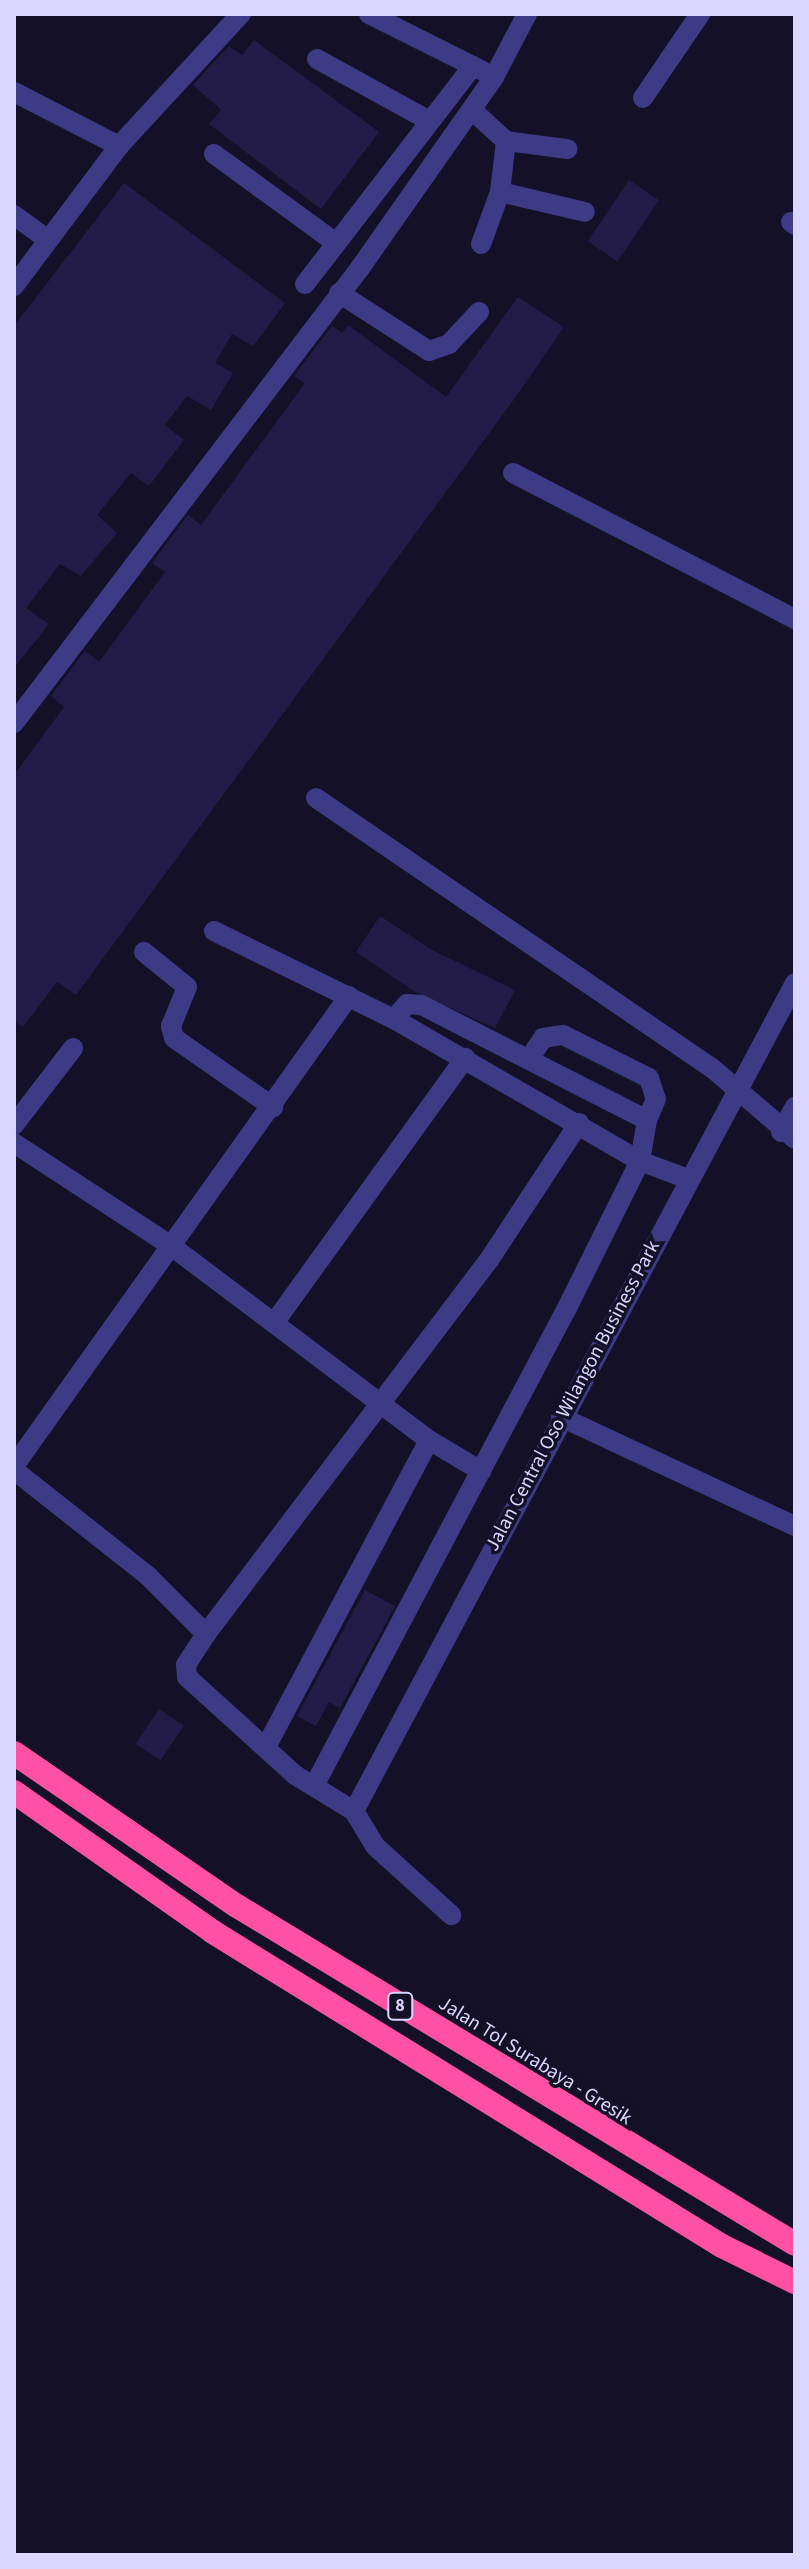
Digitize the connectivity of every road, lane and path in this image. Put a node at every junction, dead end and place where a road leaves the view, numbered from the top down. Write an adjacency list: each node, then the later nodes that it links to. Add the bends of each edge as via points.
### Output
1 (241, 14): 13 (lane)
2 (369, 14): 6 (lane)
3 (527, 14): 7 (lane)
4 (700, 14): 9 (lane)
5 (317, 59): 11 (lane)
6 (473, 66): 7 (lane); 11 (lane)
7 (494, 77): 10 (lane)
8 (14, 92): 13 (lane)
9 (643, 98)
10 (472, 110): 12 (lane); 24 (lane)
11 (428, 120): 20 (lane)
12 (506, 141): 14 (lane); 16 (lane)
13 (119, 146): 19 (lane)
14 (567, 149)
15 (214, 154): 20 (lane)
16 (500, 192): 17 (lane); 21 (lane)
17 (585, 212)
18 (14, 215): 19 (lane)
19 (48, 240): 23 (lane)
20 (336, 243): 22 (lane)
21 (481, 244)
22 (305, 284)
23 (14, 286)
24 (339, 293): 25 (lane, via 429,351 449,344); 28 (lane)
25 (479, 312)
26 (513, 473): 27 (lane)
27 (795, 619)
28 (14, 723)
29 (316, 798): 38 (lane)
30 (214, 931): 33 (lane)
31 (144, 952): 39 (lane, via 187,987 171,1026 174,1038)
32 (795, 983): 38 (lane, Jalan Central Oso Wilangon Business Park)
33 (349, 996): 34 (lane); 39 (lane)
34 (394, 1019): 36 (lane); 37 (lane, via 407,1004 421,1005)
35 (73, 1048): 43 (lane)
36 (465, 1058): 42 (lane); 49 (lane)
37 (529, 1059): 41 (lane); 41 (lane, via 543,1038 563,1035 649,1078 656,1099)
38 (738, 1089): 44 (lane); 47 (lane, Jalan Central Oso Wilangon Business Park)
39 (273, 1107): 48 (lane)
40 (795, 1107): 44 (lane)
41 (647, 1120): 46 (lane)
42 (579, 1123): 46 (lane); 50 (lane, via 489,1260)
43 (14, 1125)
44 (788, 1135)
45 (14, 1143): 48 (lane)
46 (640, 1161): 47 (lane); 54 (lane)
47 (688, 1179): 51 (lane, Jalan Central Oso Wilangon Business Park)
48 (170, 1245): 49 (lane); 53 (lane)
49 (274, 1323): 50 (lane)
50 (383, 1401): 52 (lane); 56 (lane)
51 (561, 1417): 55 (lane); 61 (lane, Jalan Central Oso Wilangon Business Park)
52 (429, 1440): 54 (lane); 57 (lane)
53 (14, 1468): 56 (lane, via 148,1576)
54 (481, 1471): 59 (lane)
55 (795, 1526)
56 (206, 1634): 57 (lane, via 186,1665 187,1677)
57 (267, 1745): 59 (lane, via 295,1775)
58 (14, 1753): 63 (highway, Jalan Tol Surabaya - Gresik / 8, via 237,1906)
59 (314, 1786): 61 (lane)
60 (14, 1792): 64 (highway, 8, via 213,1932 722,2246)
61 (354, 1811): 62 (lane, via 375,1846)
62 (451, 1915)
63 (795, 2244)
64 (795, 2282)

